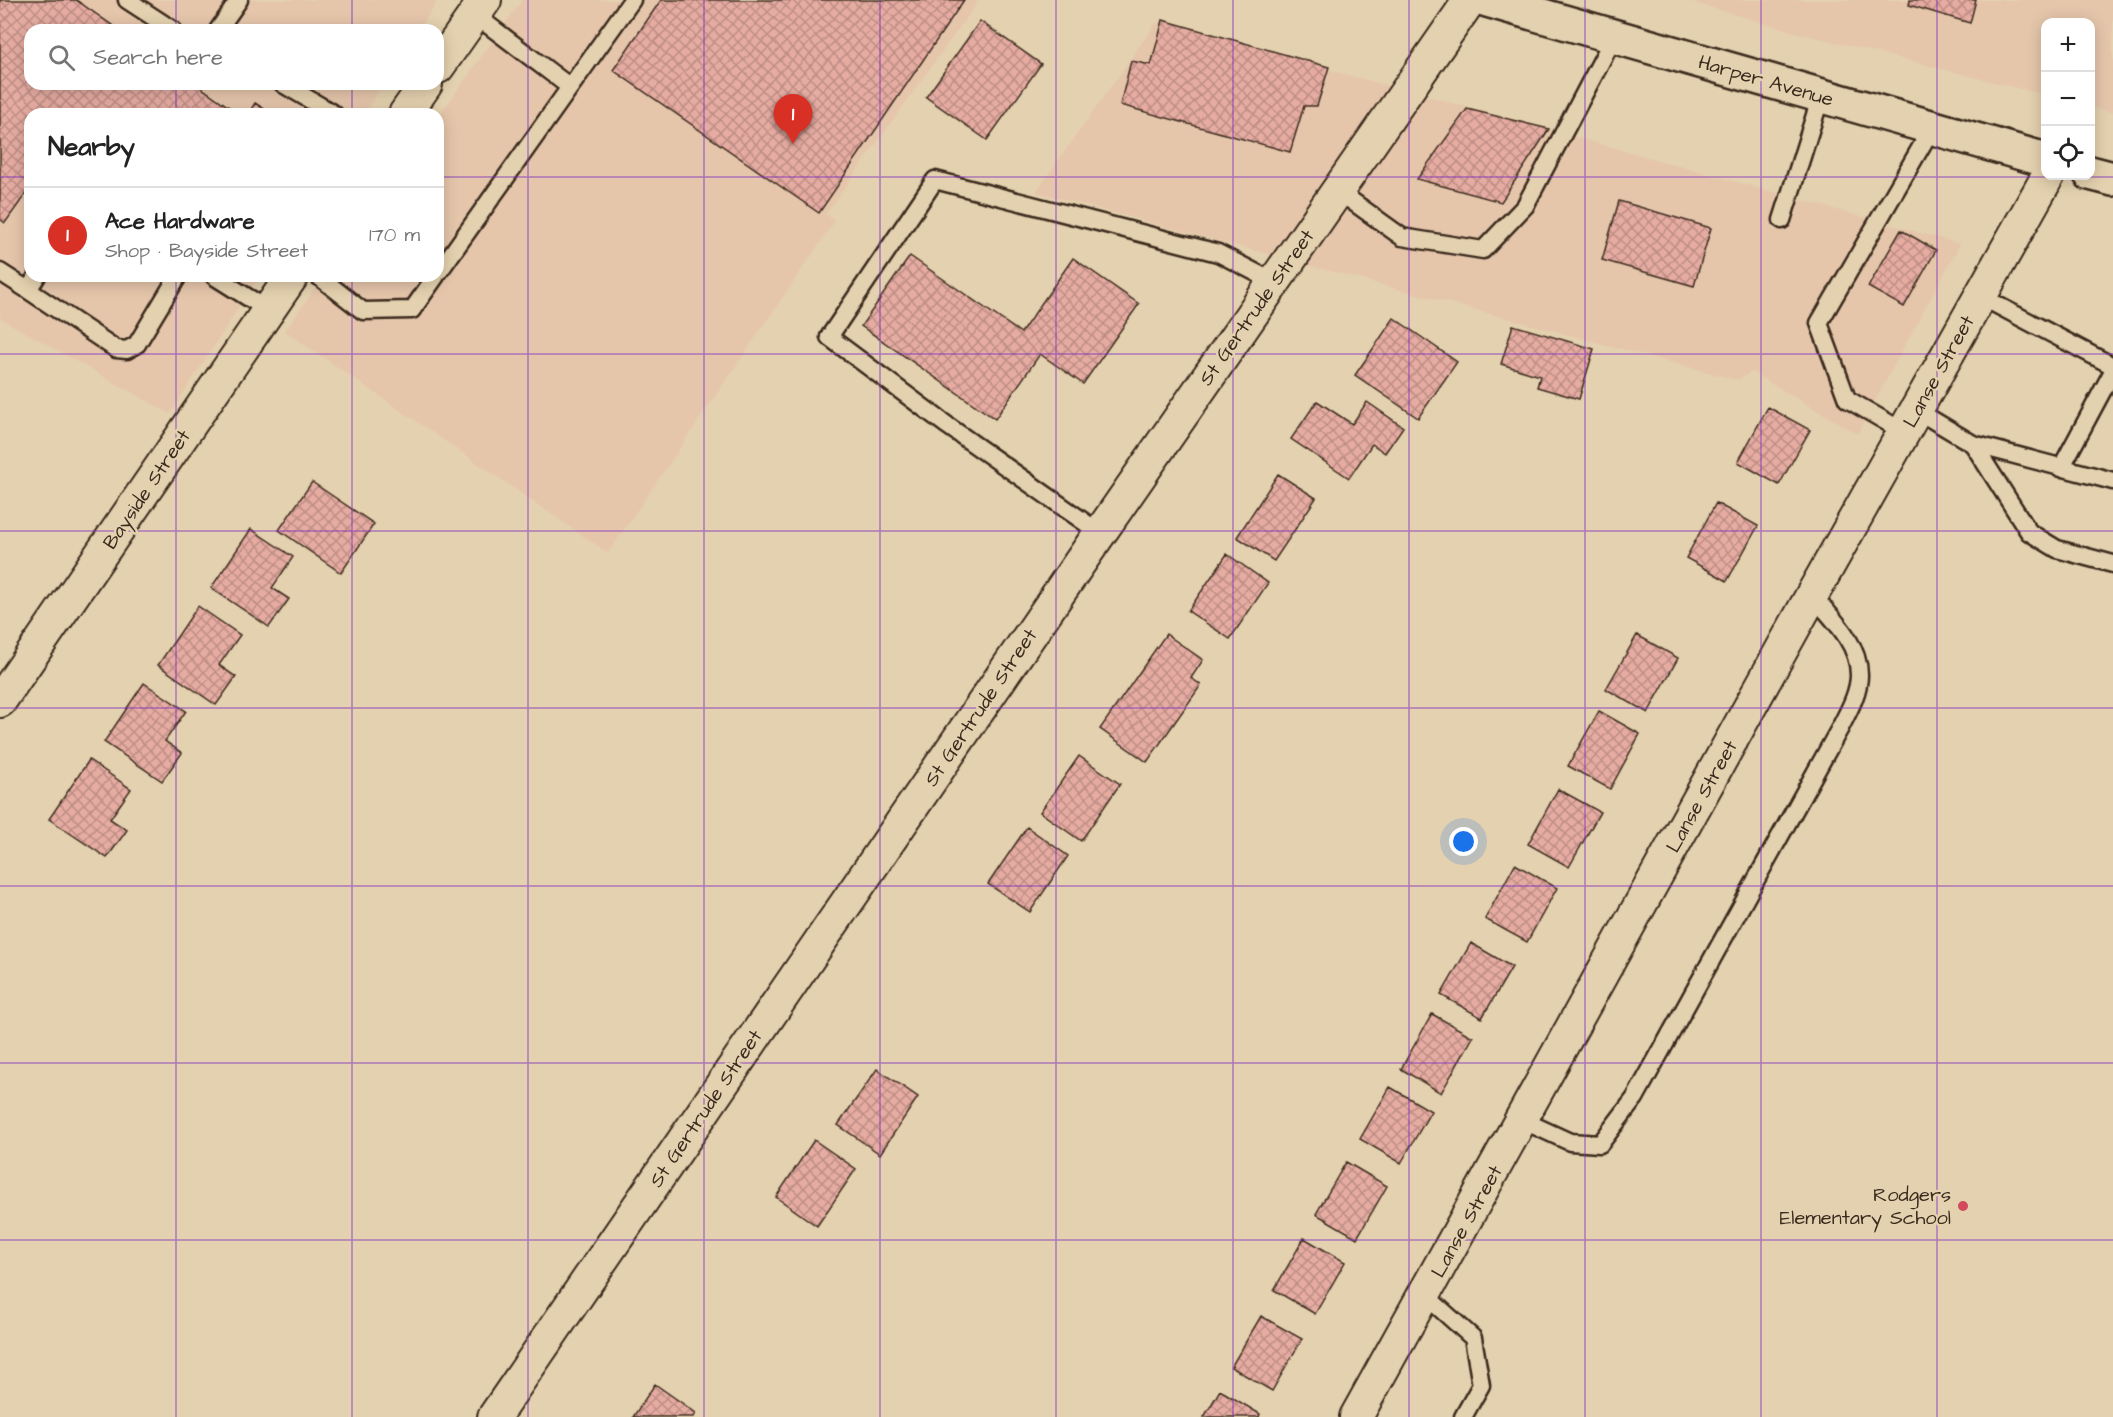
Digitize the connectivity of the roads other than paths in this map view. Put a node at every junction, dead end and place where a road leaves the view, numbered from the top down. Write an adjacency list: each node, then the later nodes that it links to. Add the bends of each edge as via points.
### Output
1 (128, 0): 7 (lane)
2 (238, 0): 8 (lane)
3 (632, 0): 11 (lane)
4 (1470, 0): 22 (street, St Gertrude Street)
5 (1487, 0): 9 (main road, Harper Avenue)
6 (480, 7): 10 (street); 11 (lane)
7 (164, 24)
8 (222, 24)
9 (1614, 37): 14 (main road, Harper Avenue); 22 (lane, via 1525,206 1483,250 1402,237)
10 (444, 58)
11 (570, 87): 24 (lane)
12 (293, 90): 15 (lane)
13 (422, 90): 16 (street)
14 (1821, 96): 17 (main road, Harper Avenue); 23 (lane)
15 (324, 108)
16 (409, 108)
17 (1932, 128): 18 (main road, Harper Avenue); 38 (lane, via 1819,323 1847,399)
18 (2041, 159)
19 (2095, 174): 20 (main road)
20 (2113, 179)
21 (2046, 180): 34 (street, Lanse Street)
22 (1338, 191): 32 (street, St Gertrude Street)
23 (1782, 219)
24 (444, 265)
25 (0, 272): 26 (lane)
26 (24, 280)
27 (174, 282): 33 (lane, via 137,344 127,350 116,349)
28 (224, 282): 35 (lane)
29 (288, 282): 35 (street, Bayside Street)
30 (326, 282): 31 (lane, via 363,311 373,311 412,310)
31 (432, 282)
32 (1274, 282): 42 (street, St Gertrude Street); 42 (lane, via 1218,253 935,180 829,337)
33 (32, 283)
34 (1980, 296): 36 (lane); 38 (street, Lanse Street)
35 (268, 310): 45 (street, Bayside Street)
36 (2113, 366)
37 (2113, 371): 40 (lane)
38 (1910, 421): 39 (lane); 44 (street, Lanse Street)
39 (1973, 444): 40 (lane); 43 (lane, via 2028,532 2057,549)
40 (2061, 468): 41 (lane)
41 (2113, 481)
42 (1100, 532): 48 (street, St Gertrude Street)
43 (2113, 564)
44 (1812, 595): 46 (street, Lanse Street); 46 (lane, via 1842,630 1855,653 1859,675 1853,703 1840,728 1635,1098 1600,1144 1570,1142)
45 (0, 701)
46 (1522, 1120): 47 (street, Lanse Street)
47 (1425, 1295): 49 (street, Lanse Street); 50 (lane, via 1473,1338 1481,1385)
48 (494, 1417)
49 (1356, 1417)
50 (1462, 1417)

